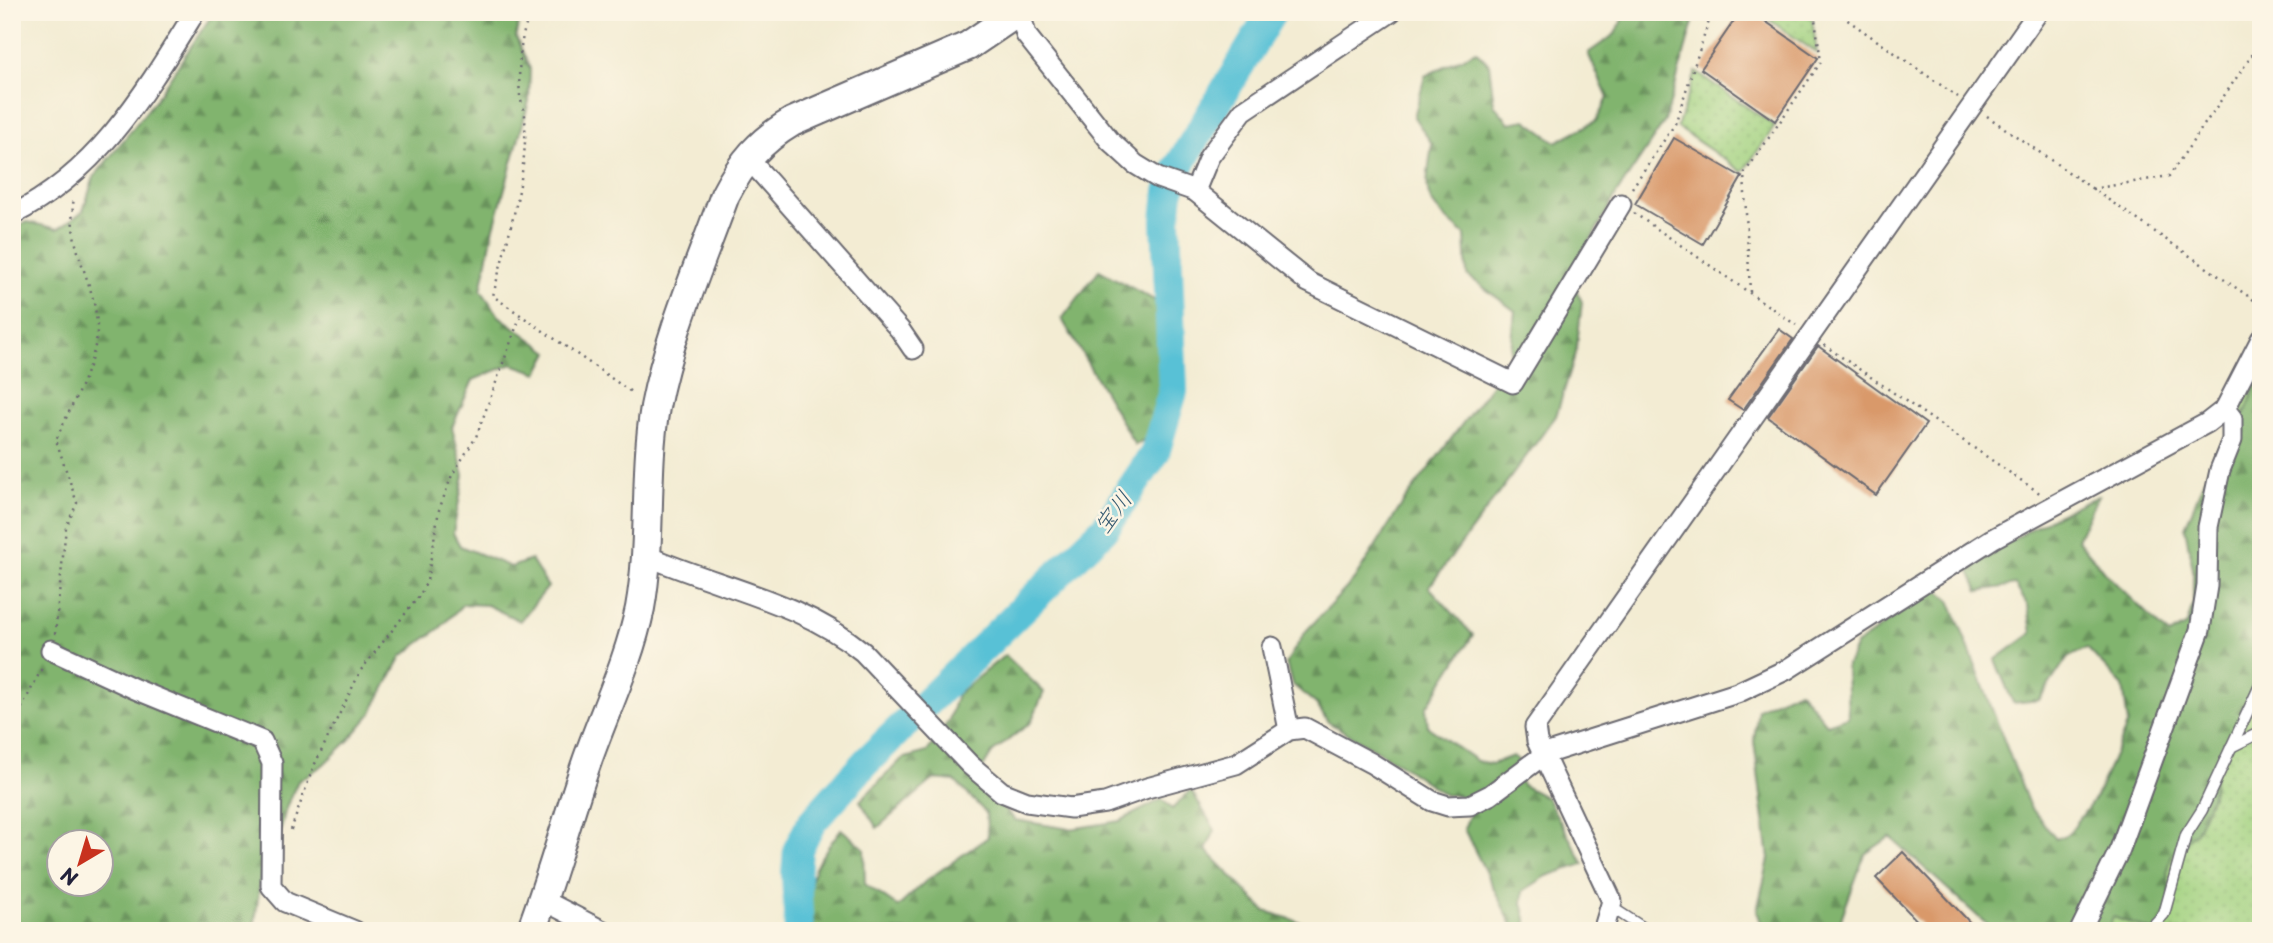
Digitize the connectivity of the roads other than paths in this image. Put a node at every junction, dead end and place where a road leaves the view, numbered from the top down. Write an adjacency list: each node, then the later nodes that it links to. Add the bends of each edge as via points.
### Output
1 (194, 12): 8 (street, via 129,116 103,147 36,203)
2 (1019, 12): 5 (street, via 968,46 792,122); 6 (street, via 1026,35 1110,141 1135,164)
3 (1391, 12): 6 (street, via 1242,111 1209,157)
4 (2038, 12): 19 (street, via 1535,727)
5 (747, 157): 10 (street); 12 (street, via 725,195 671,344 650,446)
6 (1195, 191): 7 (street, via 1308,282 1513,383)
7 (1621, 204)
8 (12, 215)
9 (2261, 339): 11 (street)
10 (912, 349)
11 (2225, 409): 19 (street, via 2207,424 1992,539 1786,670 1737,693); 27 (street, via 2232,418 2232,440 2220,470 2208,527 2207,586 2200,630 2120,849)
12 (645, 559): 16 (street, via 802,612 854,644 970,765 1002,792 1027,802 1071,808 1105,803 1237,764); 20 (street, via 631,643)
13 (1272, 647): 16 (street)
14 (51, 650): 22 (street, via 262,741 272,763 271,886 285,901)
15 (2261, 683): 18 (lane)
16 (1289, 730): 19 (street, via 1305,728 1326,737 1432,801 1448,806 1470,805 1490,795)
17 (2261, 732): 18 (lane)
18 (2231, 747): 28 (lane, via 2186,835 2164,914)
19 (1545, 754): 21 (street)
20 (543, 900): 23 (street); 24 (street)
21 (1611, 907): 25 (street); 26 (lane)
22 (355, 931)
23 (531, 931)
24 (603, 931)
25 (1603, 931)
26 (1648, 931)
27 (2080, 931)
28 (2148, 931)

